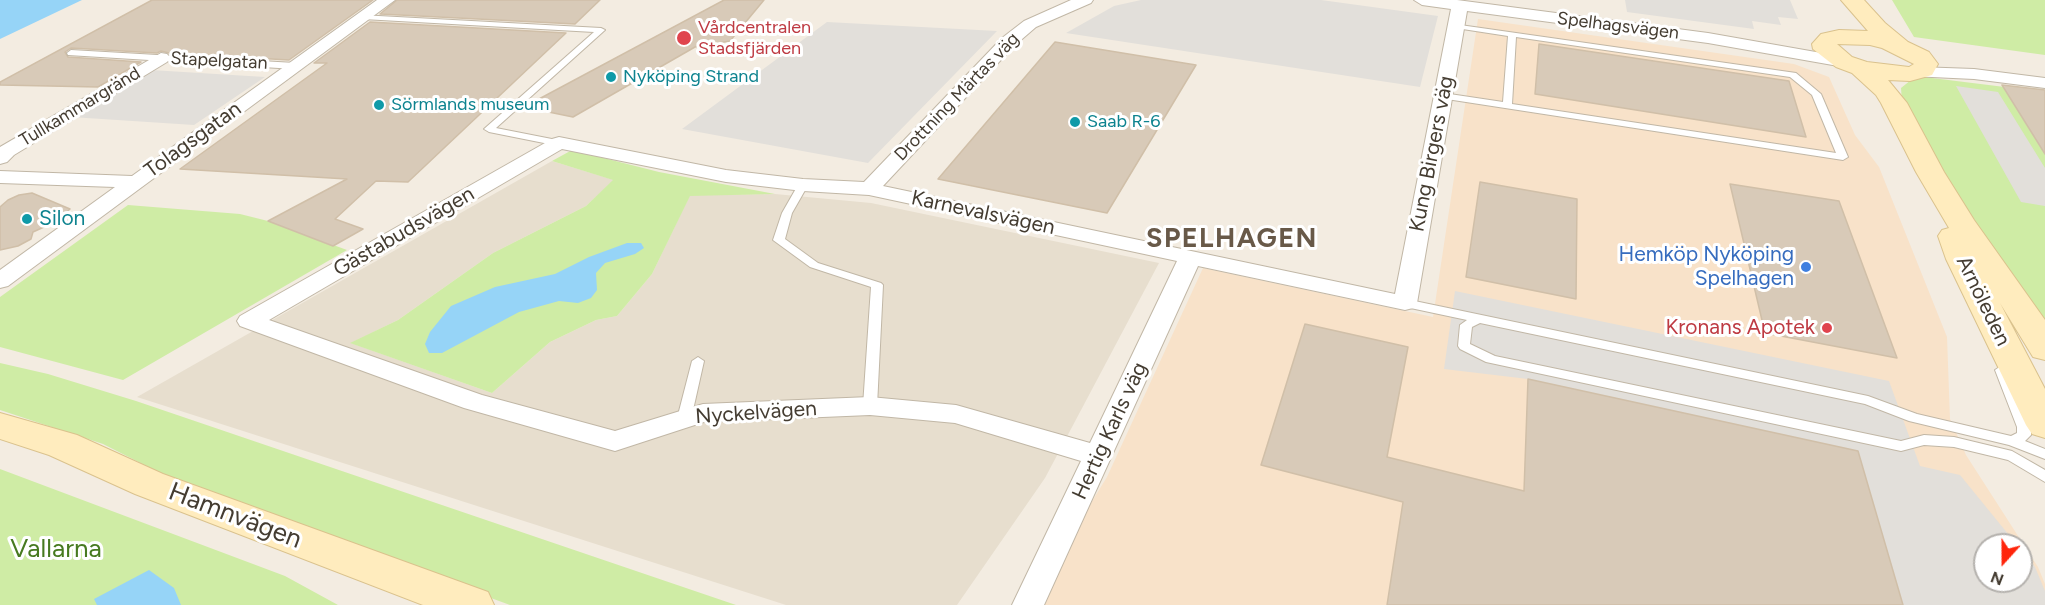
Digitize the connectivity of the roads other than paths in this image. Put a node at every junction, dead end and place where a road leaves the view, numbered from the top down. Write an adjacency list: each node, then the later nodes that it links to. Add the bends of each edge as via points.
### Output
1 (387, 0): 6 (street, Tolagsgatan)
2 (1085, 0): 28 (street, Drottning Märtas väg, via 1030,24 1008,42)
3 (1422, 0): 5 (street, Spelhagsvägen)
4 (1853, 1): 10 (main road, via 1853,25); 11 (main road, via 1877,28)
5 (1460, 5): 7 (street, Kung Birgers väg); 9 (street, Spelhagsvägen)
6 (363, 17): 15 (street, Tolagsgatan); 22 (lane, via 601,30 489,129)
7 (1456, 26): 8 (lane); 19 (street, Kung Birgers väg)
8 (1512, 34): 21 (lane); 21 (lane, via 1793,75 1816,94 1843,157)
9 (1708, 38): 10 (street, Spelhagsvägen, via 1785,42); 14 (street, Spelhagsvägen)
10 (1834, 38): 11 (main road, via 1870,38); 14 (main road, Arnöleden, via 1824,44 1825,49)
11 (1904, 47): 16 (main road, via 1926,64 1923,70); 17 (street)
12 (71, 53): 13 (lane, Stapelgatan)
13 (161, 58): 15 (lane, Stapelgatan); 23 (street, Tullkammargränd)
14 (1852, 65): 16 (main road, via 1878,72); 20 (main road, Arnöleden, via 1885,90)
15 (295, 66): 26 (street, Tolagsgatan)
16 (1913, 73): 17 (street); 20 (main road, via 1897,80 1891,91)
17 (1974, 74): 18 (street)
18 (2045, 83)
19 (1443, 96): 21 (lane); 32 (street, Kung Birgers väg)
20 (1894, 103): 24 (main road, Arnöleden)
21 (1507, 105)
22 (559, 143): 27 (street, Karnevalsvägen, via 726,176); 34 (street, Gästabudsvägen)
23 (0, 158)
24 (1930, 172): 30 (main road, Arnöleden); 35 (main road, Arnöleden)
25 (0, 177): 26 (street, Tullkammargränd)
26 (137, 182): 31 (street, Tolagsgatan)
27 (803, 185): 28 (street, Karnevalsvägen); 37 (lane, via 787,213 779,240 814,265 877,285)
28 (869, 189): 29 (street, Karnevalsvägen)
29 (1191, 257): 32 (street, Karnevalsvägen); 43 (street, Hertig Karls väg)
30 (1962, 260): 39 (main road, Arnöleden); 41 (lane, via 2024,427 2024,435)
31 (0, 281)
32 (1405, 303): 33 (lane)
33 (1479, 319): 41 (lane, via 1868,400 1914,417); 44 (lane, via 1466,325 1464,346 1491,359 1901,446 1924,440 1963,444 2012,456)
34 (249, 321): 38 (street, Nyckelvägen, via 473,402 615,441)
35 (2045, 349)
36 (698, 361): 38 (lane)
37 (870, 406): 38 (street, Nyckelvägen, via 703,413); 43 (street, Nyckelvägen, via 956,414)
38 (684, 419)
39 (2045, 425)
40 (3, 435): 45 (main road, Hamnvägen, via 42,459); 46 (main road, Hamnvägen, via 63,445 149,484)
41 (2012, 441): 42 (lane)
42 (2045, 454)
43 (1099, 456): 47 (street, Hertig Karls väg)
44 (2045, 477)
45 (410, 605)
46 (472, 605)
47 (1028, 605)

